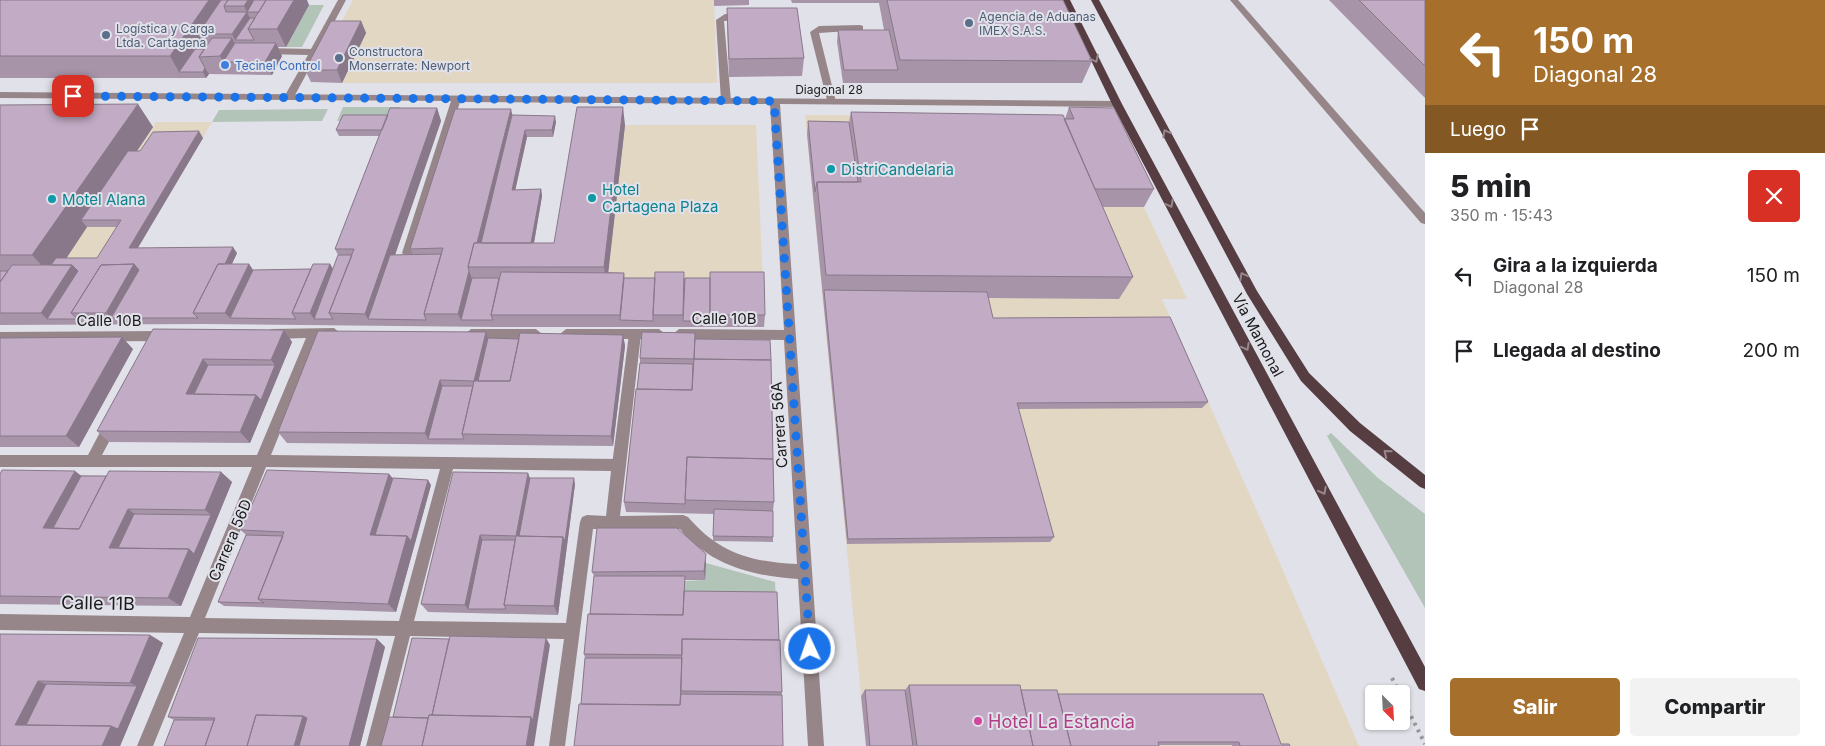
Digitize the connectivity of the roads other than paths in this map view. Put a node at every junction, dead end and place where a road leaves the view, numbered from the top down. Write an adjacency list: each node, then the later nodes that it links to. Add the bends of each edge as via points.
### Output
1 (342, 0): 8 (street)
2 (1066, 0): 15 (main road, Vía Mamonal, one-way to 15)
3 (1095, 0): 34 (main road, Vía Mamonal, one-way to 3, via 1355,427 1305,377 1253,294)
4 (1234, 0): 16 (street)
5 (753, 17): 12 (street, via 725,17 720,20)
6 (860, 28): 14 (street, via 814,32)
7 (248, 51): 8 (street)
8 (313, 52): 10 (street)
9 (0, 95): 10 (street, Diagonal 28)
10 (289, 97): 11 (street, Diagonal 28)
11 (456, 99): 12 (street, Diagonal 28); 17 (street)
12 (726, 101): 13 (street, Diagonal 28)
13 (774, 101): 14 (street, Diagonal 28); 23 (street, Carrera 56A)
14 (832, 102): 15 (street, Diagonal 28)
15 (1117, 104): 41 (main road, Vía Mamonal, one-way to 41)
16 (1425, 220)
17 (408, 253)
18 (314, 333): 19 (street); 20 (street); 31 (street, Carrera 56D)
19 (343, 333)
20 (255, 334)
21 (460, 334): 22 (street, Calle 10B)
22 (635, 334): 23 (street, Calle 10B); 33 (street)
23 (789, 335): 36 (street, Carrera 56A)
24 (158, 336): 25 (street, Calle 10B); 26 (street, Calle 10B); 27 (street)
25 (177, 336)
26 (0, 338)
27 (149, 353)
28 (118, 411): 29 (street)
29 (92, 460): 30 (street); 31 (street)
30 (0, 461)
31 (263, 461): 32 (street); 38 (street, Carrera 56D)
32 (448, 463): 33 (street); 39 (street)
33 (619, 465): 35 (street)
34 (1425, 483)
35 (612, 523): 36 (street, via 683,522 691,534 724,557 765,570); 40 (street, via 588,522)
36 (805, 572): 45 (street, Carrera 56A)
37 (0, 622): 38 (street, Calle 11B)
38 (195, 624): 39 (street, Calle 11B); 42 (street, Carrera 56D)
39 (404, 629): 40 (street, Calle 11B); 43 (street)
40 (573, 631): 44 (street)
41 (1425, 683)
42 (145, 746)
43 (374, 746)
44 (557, 746)
45 (816, 746)

